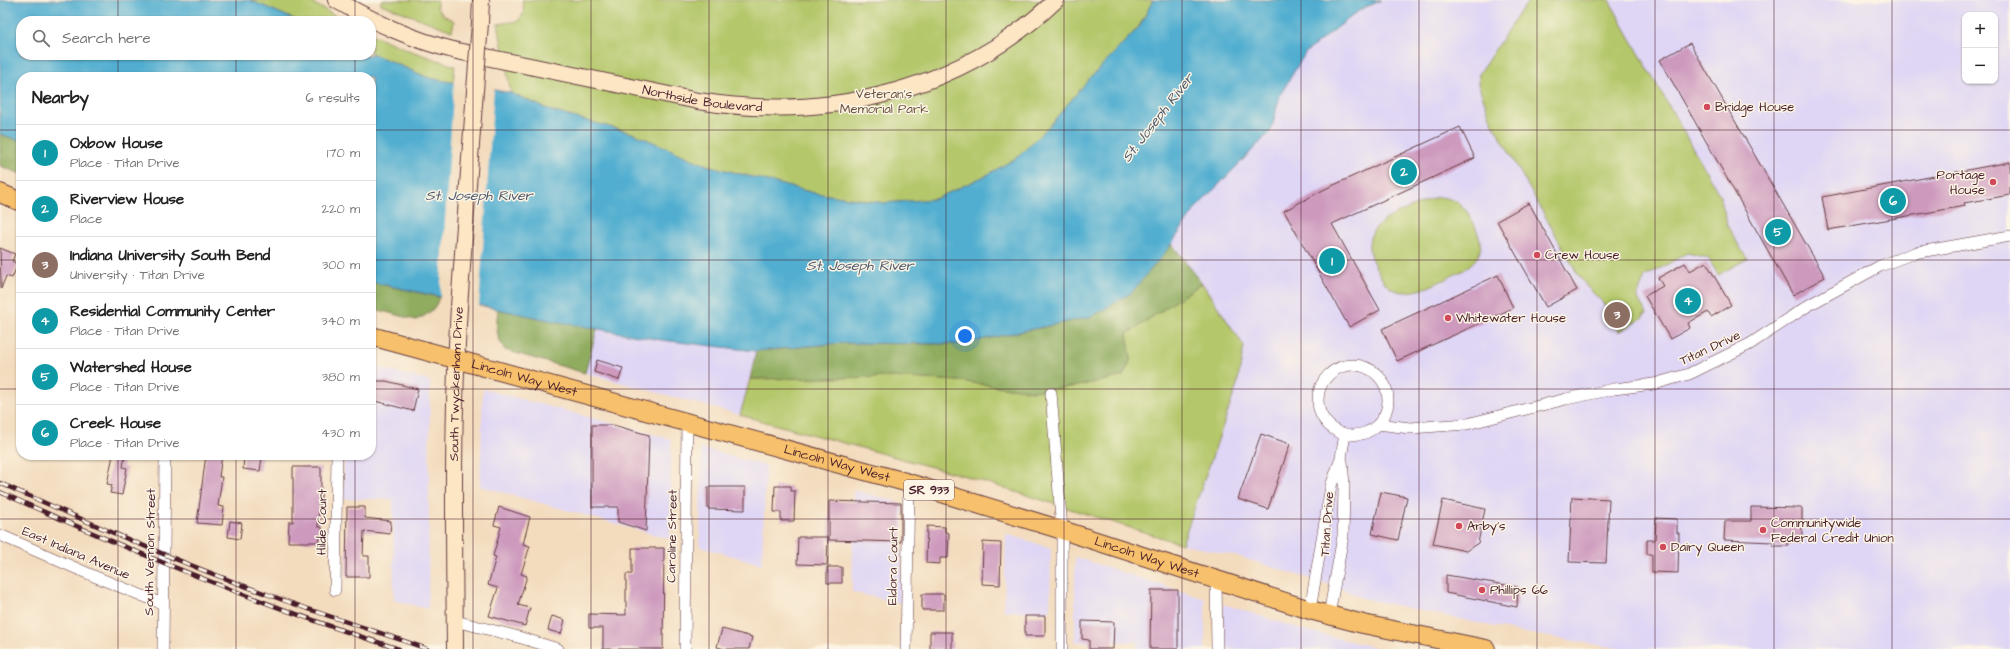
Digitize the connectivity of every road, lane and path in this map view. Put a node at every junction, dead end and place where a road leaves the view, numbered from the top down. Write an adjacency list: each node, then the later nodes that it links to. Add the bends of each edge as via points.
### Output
1 (336, 0): 4 (street, Northside Boulevard)
2 (481, 0): 10 (street, South Twyckenham Drive, bridge)
3 (1056, 0): 5 (street, Northside Boulevard, via 992,49 906,89 835,105 781,109 698,101 457,51 423,42)
4 (366, 16)
5 (376, 21)
6 (0, 194): 7 (main road)
7 (16, 200)
8 (2010, 236): 13 (street, Titan Drive, via 1914,253 1880,266 1809,305 1750,344 1689,374 1654,384 1566,399 1467,424 1410,428)
9 (376, 337): 10 (main road, Lincoln Way West / SR 933)
10 (456, 359): 12 (main road, Lincoln Way West / SR 933); 26 (street, South Twyckenham Drive, via 453,455)
11 (1051, 393): 19 (street)
12 (687, 423): 18 (main road, Lincoln Way West / SR 933); 30 (street, Caroline Street)
13 (1378, 424): 14 (street, via 1368,432 1357,435); 14 (street, via 1388,404 1387,391 1381,379 1373,371 1347,365 1325,378 1318,398 1319,410 1326,422 1334,430)
14 (1345, 434): 15 (street, Titan Drive)
15 (1341, 458): 24 (street, Titan Drive, via 1331,486); 25 (street, Titan Drive, via 1344,486 1343,536)
16 (165, 460): 23 (street, South Vernon Street)
17 (337, 460): 22 (street, Hilde Court)
18 (909, 483): 19 (main road, Lincoln Way West / SR 933); 31 (street, Eldora Court)
19 (1062, 530): 21 (main road, Lincoln Way West / SR 933); 32 (street)
20 (0, 536): 23 (street, East Indiana Avenue)
21 (1216, 579): 24 (main road, Lincoln Way West / SR 933); 33 (street)
22 (334, 590)
23 (163, 604): 27 (street, South Vernon Street)
24 (1310, 610): 25 (main road, Lincoln Way West / SR 933)
25 (1329, 615): 34 (main road, Lincoln Way West / SR 933)
26 (454, 621): 28 (street, South Twyckenham Drive); 29 (street)
27 (163, 649)
28 (455, 649)
29 (558, 649)
30 (685, 649)
31 (906, 649)
32 (1062, 649)
33 (1217, 649)
34 (1486, 649)

